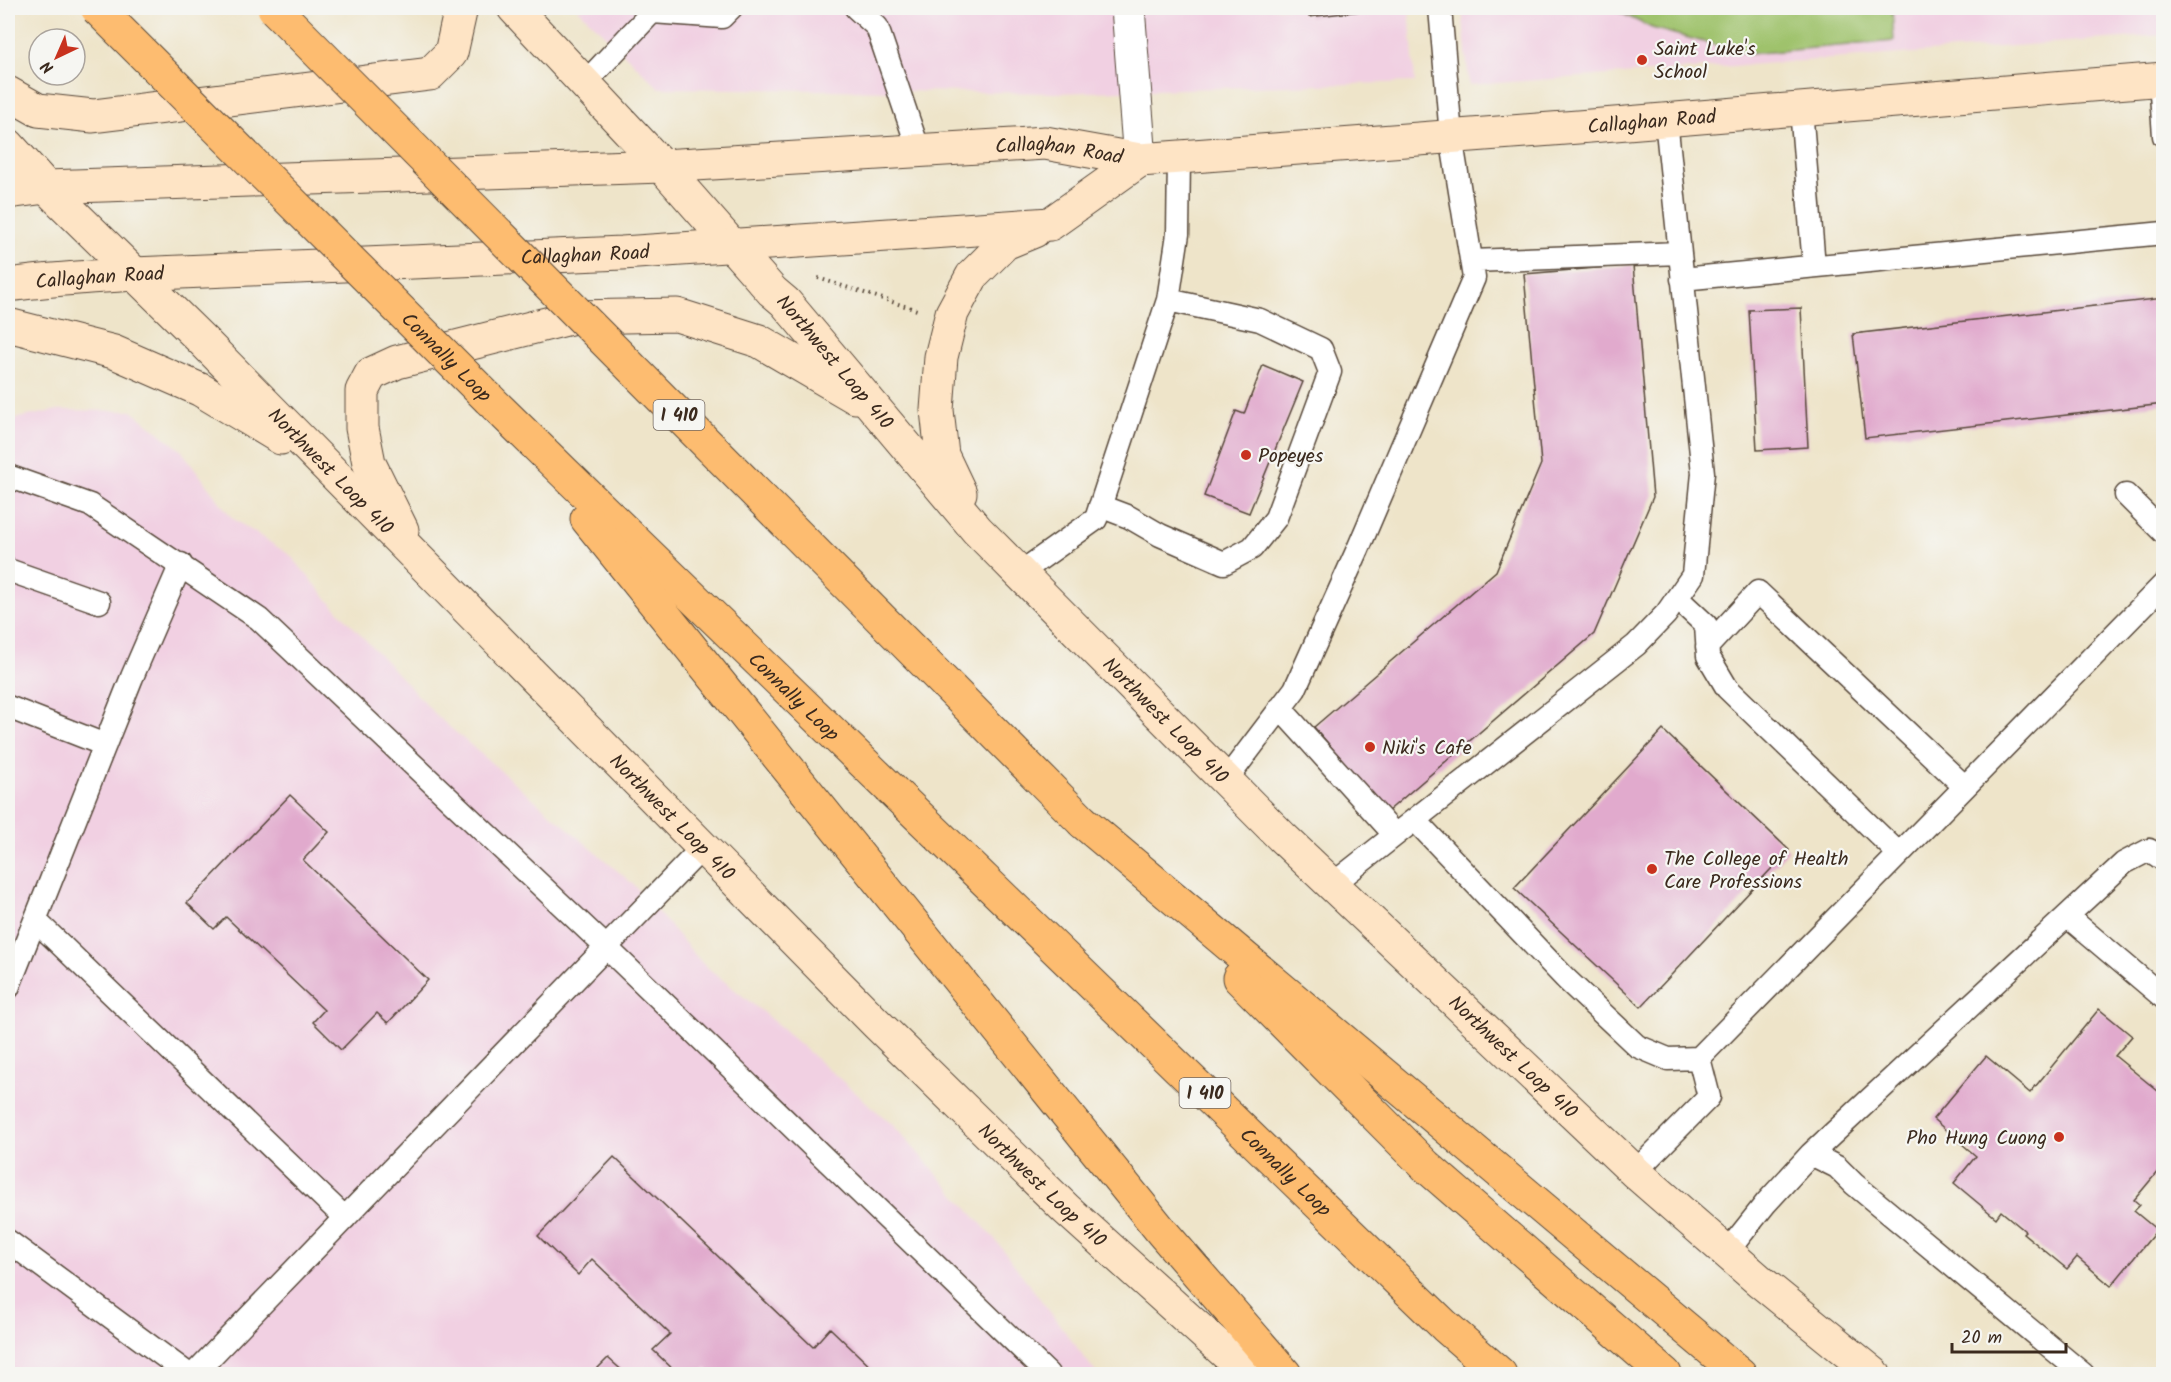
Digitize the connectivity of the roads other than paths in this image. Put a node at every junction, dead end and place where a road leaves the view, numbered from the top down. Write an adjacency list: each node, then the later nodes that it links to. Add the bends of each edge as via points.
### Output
1 (97, 8): 35 (highway, Connally Loop / I 410, bridge)
2 (274, 8): 57 (highway, I 410, bridge)
3 (461, 8): 12 (main road, via 451,53 430,74 93,116 38,110)
4 (514, 8): 11 (main road, Northwest Loop 410)
5 (731, 8): 9 (lane, via 722,17)
6 (856, 8): 18 (lane, via 877,27)
7 (1128, 8): 20 (street)
8 (1440, 8): 15 (lane)
9 (650, 10): 11 (lane)
10 (2162, 79): 13 (main road, Callaghan Road); 16 (lane)
11 (585, 83): 21 (main road, Northwest Loop 410)
12 (8, 93)
13 (1801, 109): 14 (main road, Callaghan Road); 29 (lane)
14 (1666, 120): 15 (main road, Callaghan Road); 27 (lane)
15 (1451, 136): 19 (main road, Callaghan Road); 28 (lane)
16 (2163, 136)
17 (8, 145): 22 (main road, Northwest Loop 410)
18 (919, 151): 20 (main road, Callaghan Road, via 1045,143); 21 (main road, Callaghan Road)
19 (1179, 157): 20 (main road, Callaghan Road); 33 (lane, via 1178,234)
20 (1140, 160): 24 (main road, Callaghan Road)
21 (662, 166): 22 (main road, Callaghan Road); 26 (main road, Northwest Loop 410)
22 (46, 187): 23 (main road, Callaghan Road); 30 (main road, Northwest Loop 410)
23 (8, 192)
24 (1050, 224): 26 (main road, Callaghan Road); 41 (main road, via 1005,243 972,276 952,313 941,357 937,410 942,455)
25 (2163, 233): 29 (lane)
26 (733, 246): 30 (main road, Callaghan Road); 36 (main road, Northwest Loop 410)
27 (1680, 253): 28 (lane); 31 (lane)
28 (1472, 261): 52 (lane, via 1474,278 1456,321 1305,668)
29 (1814, 266): 31 (lane)
30 (134, 274): 32 (main road, Callaghan Road); 37 (main road, Northwest Loop 410)
31 (1682, 279): 48 (lane, via 1703,473 1694,575)
32 (8, 285)
33 (1168, 300): 40 (lane); 40 (lane, via 1260,320 1321,349 1330,372 1276,518 1252,548 1224,562)
34 (8, 326): 37 (main road, via 114,352 201,390)
35 (489, 399): 78 (highway, via 1162,1232); 79 (highway, Connally Loop / I 410, via 1445,1326)
36 (877, 410): 41 (main road, Northwest Loop 410); 43 (main road, via 759,342 677,315 574,317 397,362 371,374 362,391 362,428 369,463)
37 (326, 466): 43 (main road, Northwest Loop 410)
38 (8, 476): 44 (lane, via 90,505)
39 (2126, 495): 42 (lane)
40 (1100, 506): 45 (lane, via 1096,519)
41 (977, 530): 45 (main road, Northwest Loop 410)
42 (2163, 533)
43 (414, 556): 59 (main road, Northwest Loop 410)
44 (181, 564): 53 (lane); 65 (lane, via 259,619)
45 (1020, 573): 54 (main road, Northwest Loop 410)
46 (10, 578): 49 (lane)
47 (2163, 584): 55 (lane)
48 (1677, 598): 50 (lane, via 1706,625); 56 (lane, via 1635,645)
49 (99, 602)
50 (1707, 647): 55 (lane, via 1758,592); 60 (lane, via 1708,656 1727,688)
51 (8, 707): 53 (lane)
52 (1280, 708): 54 (lane); 58 (lane)
53 (105, 745): 64 (lane)
54 (1226, 780): 62 (main road, Northwest Loop 410)
55 (1965, 787): 60 (lane)
56 (1415, 820): 58 (lane); 68 (lane, via 1566,979 1637,1046 1668,1059)
57 (1083, 822): 80 (highway, I 410, via 1426,1166); 81 (highway)
58 (1395, 836): 62 (lane)
59 (703, 847): 65 (lane); 77 (main road, Northwest Loop 410, via 1066,1209)
60 (1899, 854): 68 (lane)
61 (2163, 860): 63 (lane, via 2149,850 2124,863)
62 (1333, 884): 70 (main road, Northwest Loop 410)
63 (2067, 916): 67 (lane); 69 (lane)
64 (35, 920): 66 (lane); 71 (lane)
65 (606, 947): 71 (lane); 76 (lane)
66 (8, 988)
67 (2163, 998)
68 (1699, 1058): 70 (lane, via 1708,1097)
69 (1811, 1154): 73 (lane); 83 (lane, via 1837,1167)
70 (1635, 1172): 73 (main road, Northwest Loop 410)
71 (345, 1218): 75 (lane)
72 (8, 1241): 74 (lane)
73 (1727, 1252): 82 (main road, Northwest Loop 410)
74 (188, 1374)
75 (194, 1374)
76 (1048, 1374)
77 (1249, 1374)
78 (1285, 1374)
79 (1500, 1374)
80 (1665, 1374)
81 (1740, 1374)
82 (1874, 1374)
83 (2083, 1374)

